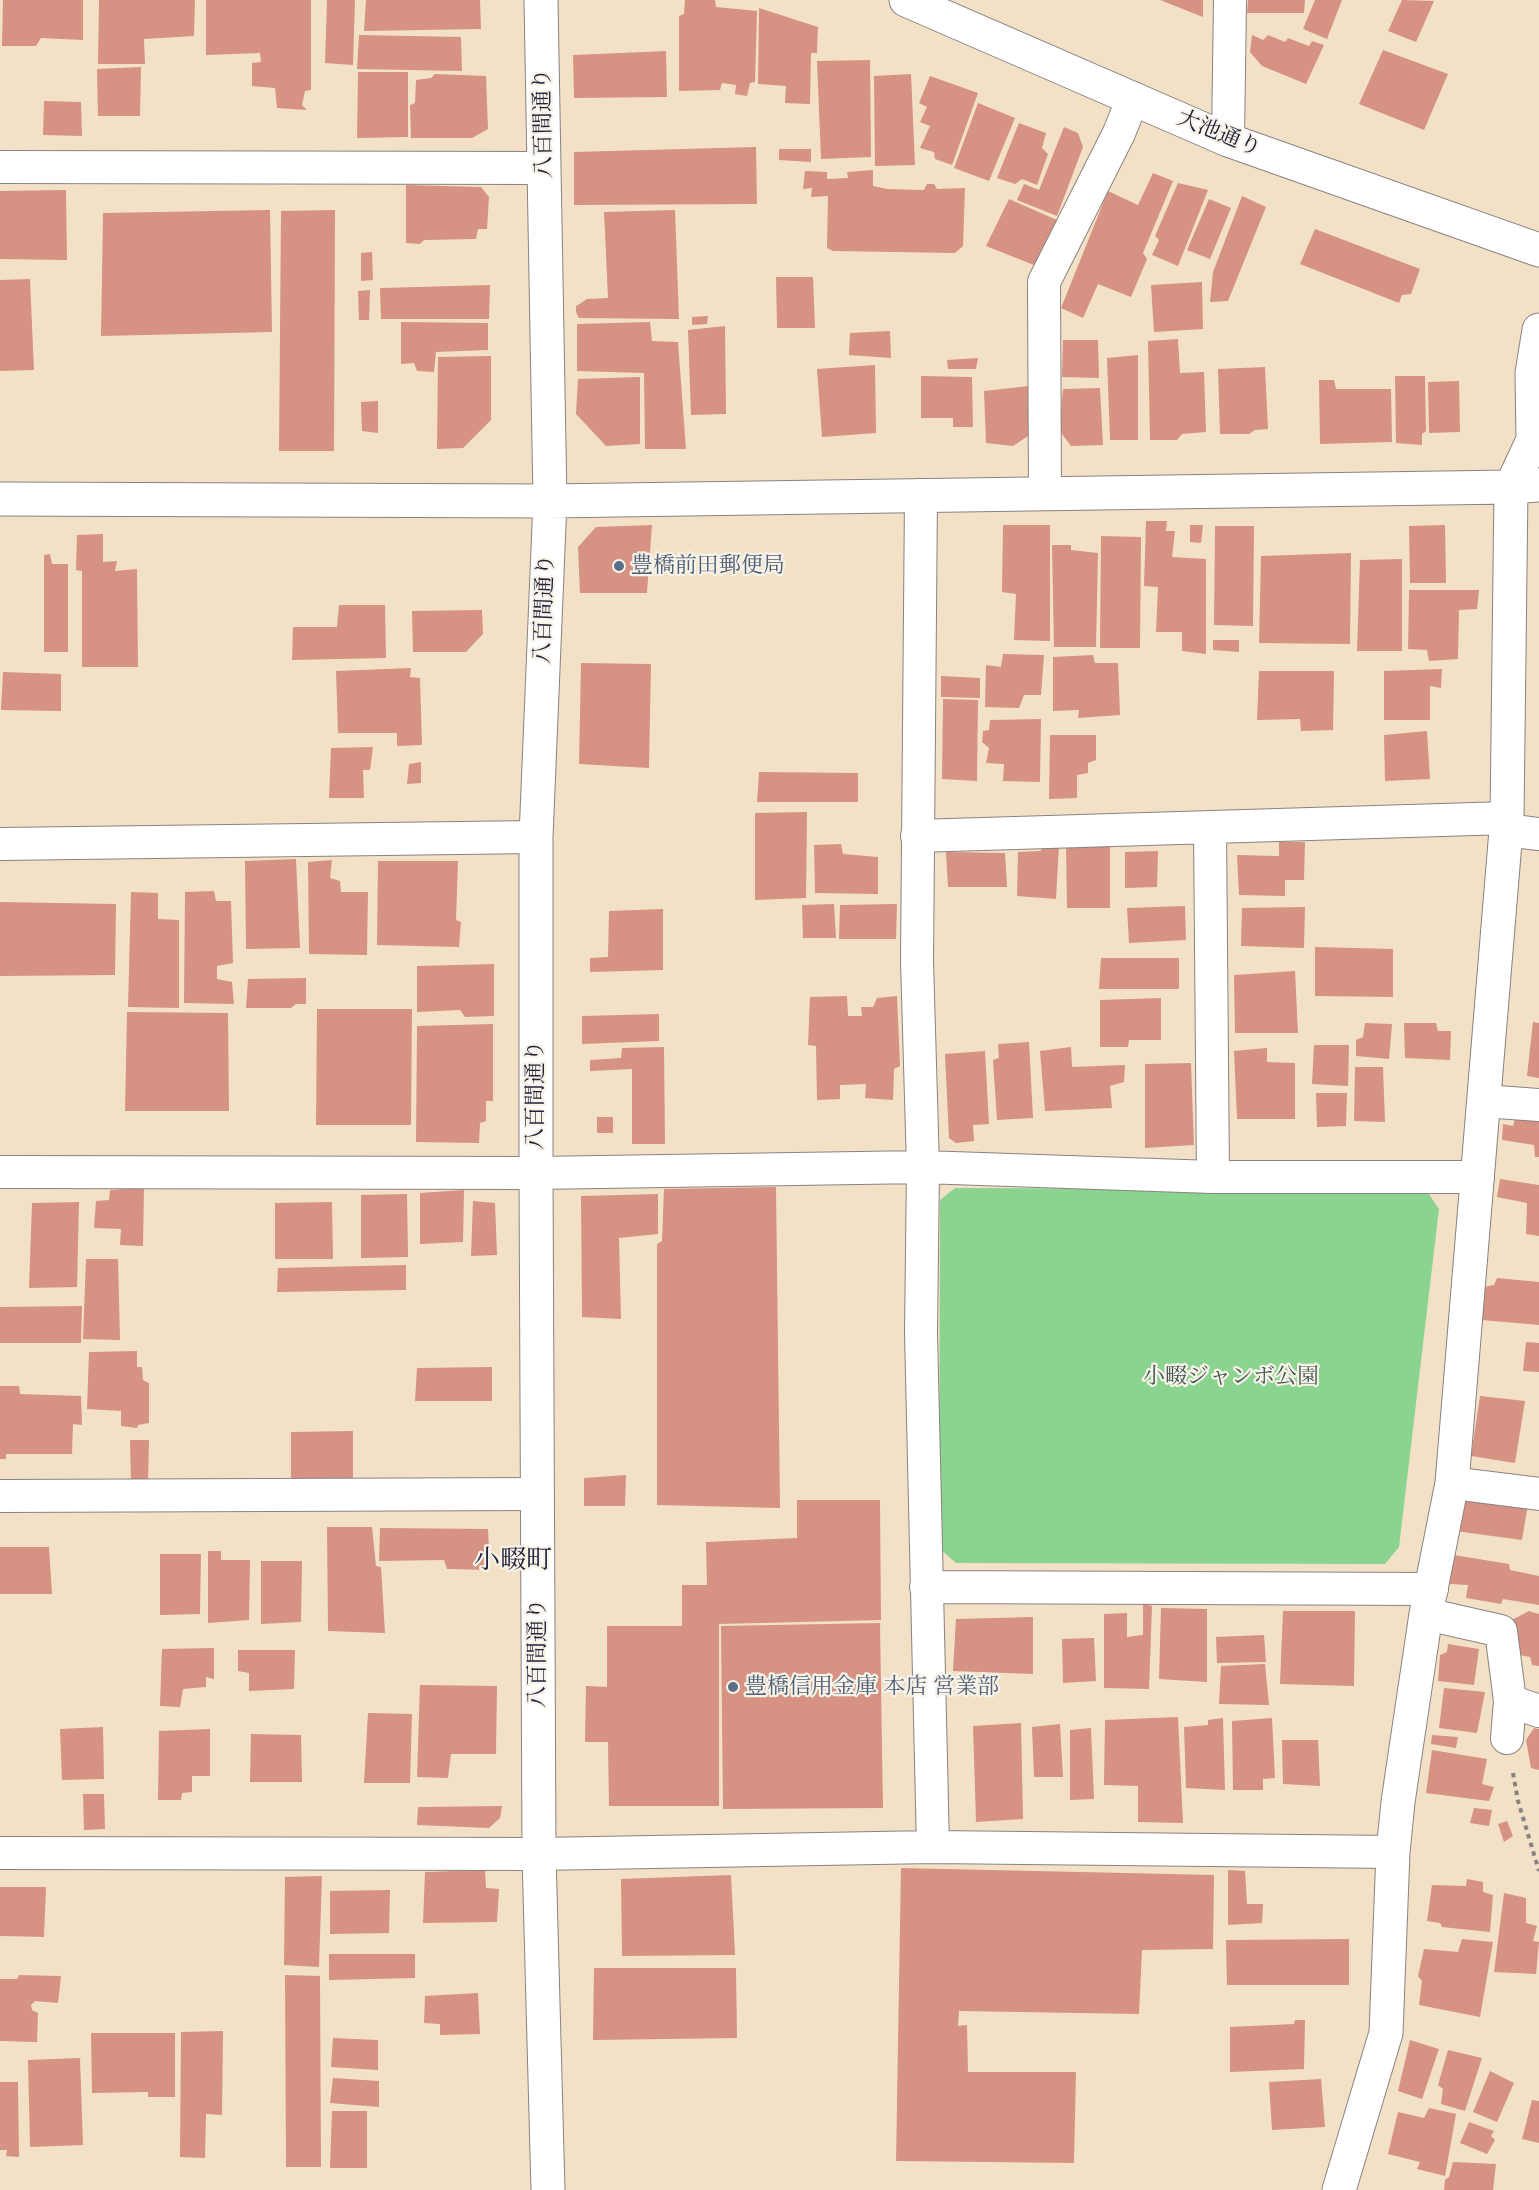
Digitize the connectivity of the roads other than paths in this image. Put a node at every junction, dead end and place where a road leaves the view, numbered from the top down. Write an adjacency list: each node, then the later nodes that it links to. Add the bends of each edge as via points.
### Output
1 (541, 0): 7 (street, 八百間通り)
2 (906, 0): 4 (street, 大池通り)
3 (1230, 0): 5 (street)
4 (1133, 99): 5 (street, 大池通り); 11 (street, via 1044,282)
5 (1228, 140): 8 (street, 大池通り)
6 (0, 168): 7 (street)
7 (544, 168): 14 (street, 八百間通り)
8 (1539, 250)
9 (1539, 330): 10 (street, via 1532,373 1533,440)
10 (1525, 486): 11 (street); 15 (street)
11 (1045, 494): 12 (street)
12 (921, 495): 14 (street); 18 (street)
13 (0, 499): 14 (street)
14 (550, 501): 19 (street, 八百間通り)
15 (1507, 824): 16 (street); 17 (street); 21 (street)
16 (1210, 827): 18 (street); 26 (street)
17 (1539, 834)
18 (917, 836): 23 (street)
19 (536, 837): 20 (street); 25 (street, 八百間通り)
20 (0, 844)
21 (1484, 1101): 22 (street); 27 (street)
22 (1539, 1105)
23 (923, 1167): 25 (street); 26 (street); 32 (street, via 921,1333)
24 (0, 1172): 25 (street)
25 (536, 1173): 29 (street, 八百間通り)
26 (1213, 1177): 27 (street)
27 (1478, 1177): 28 (street)
28 (1452, 1483): 30 (street); 33 (street)
29 (537, 1494): 31 (street); 39 (street, 八百間通り)
30 (1539, 1494)
31 (0, 1496)
32 (926, 1587): 33 (street); 36 (street)
33 (1429, 1601): 34 (street, via 1501,1631); 37 (street)
34 (1524, 1706): 35 (street)
35 (1507, 1737)
36 (933, 1847): 37 (street); 39 (street)
37 (1393, 1852): 41 (street, via 1386,2033)
38 (0, 1853): 39 (street)
39 (539, 1854): 40 (street, 八百間通り)
40 (548, 2190)
41 (1339, 2190)

